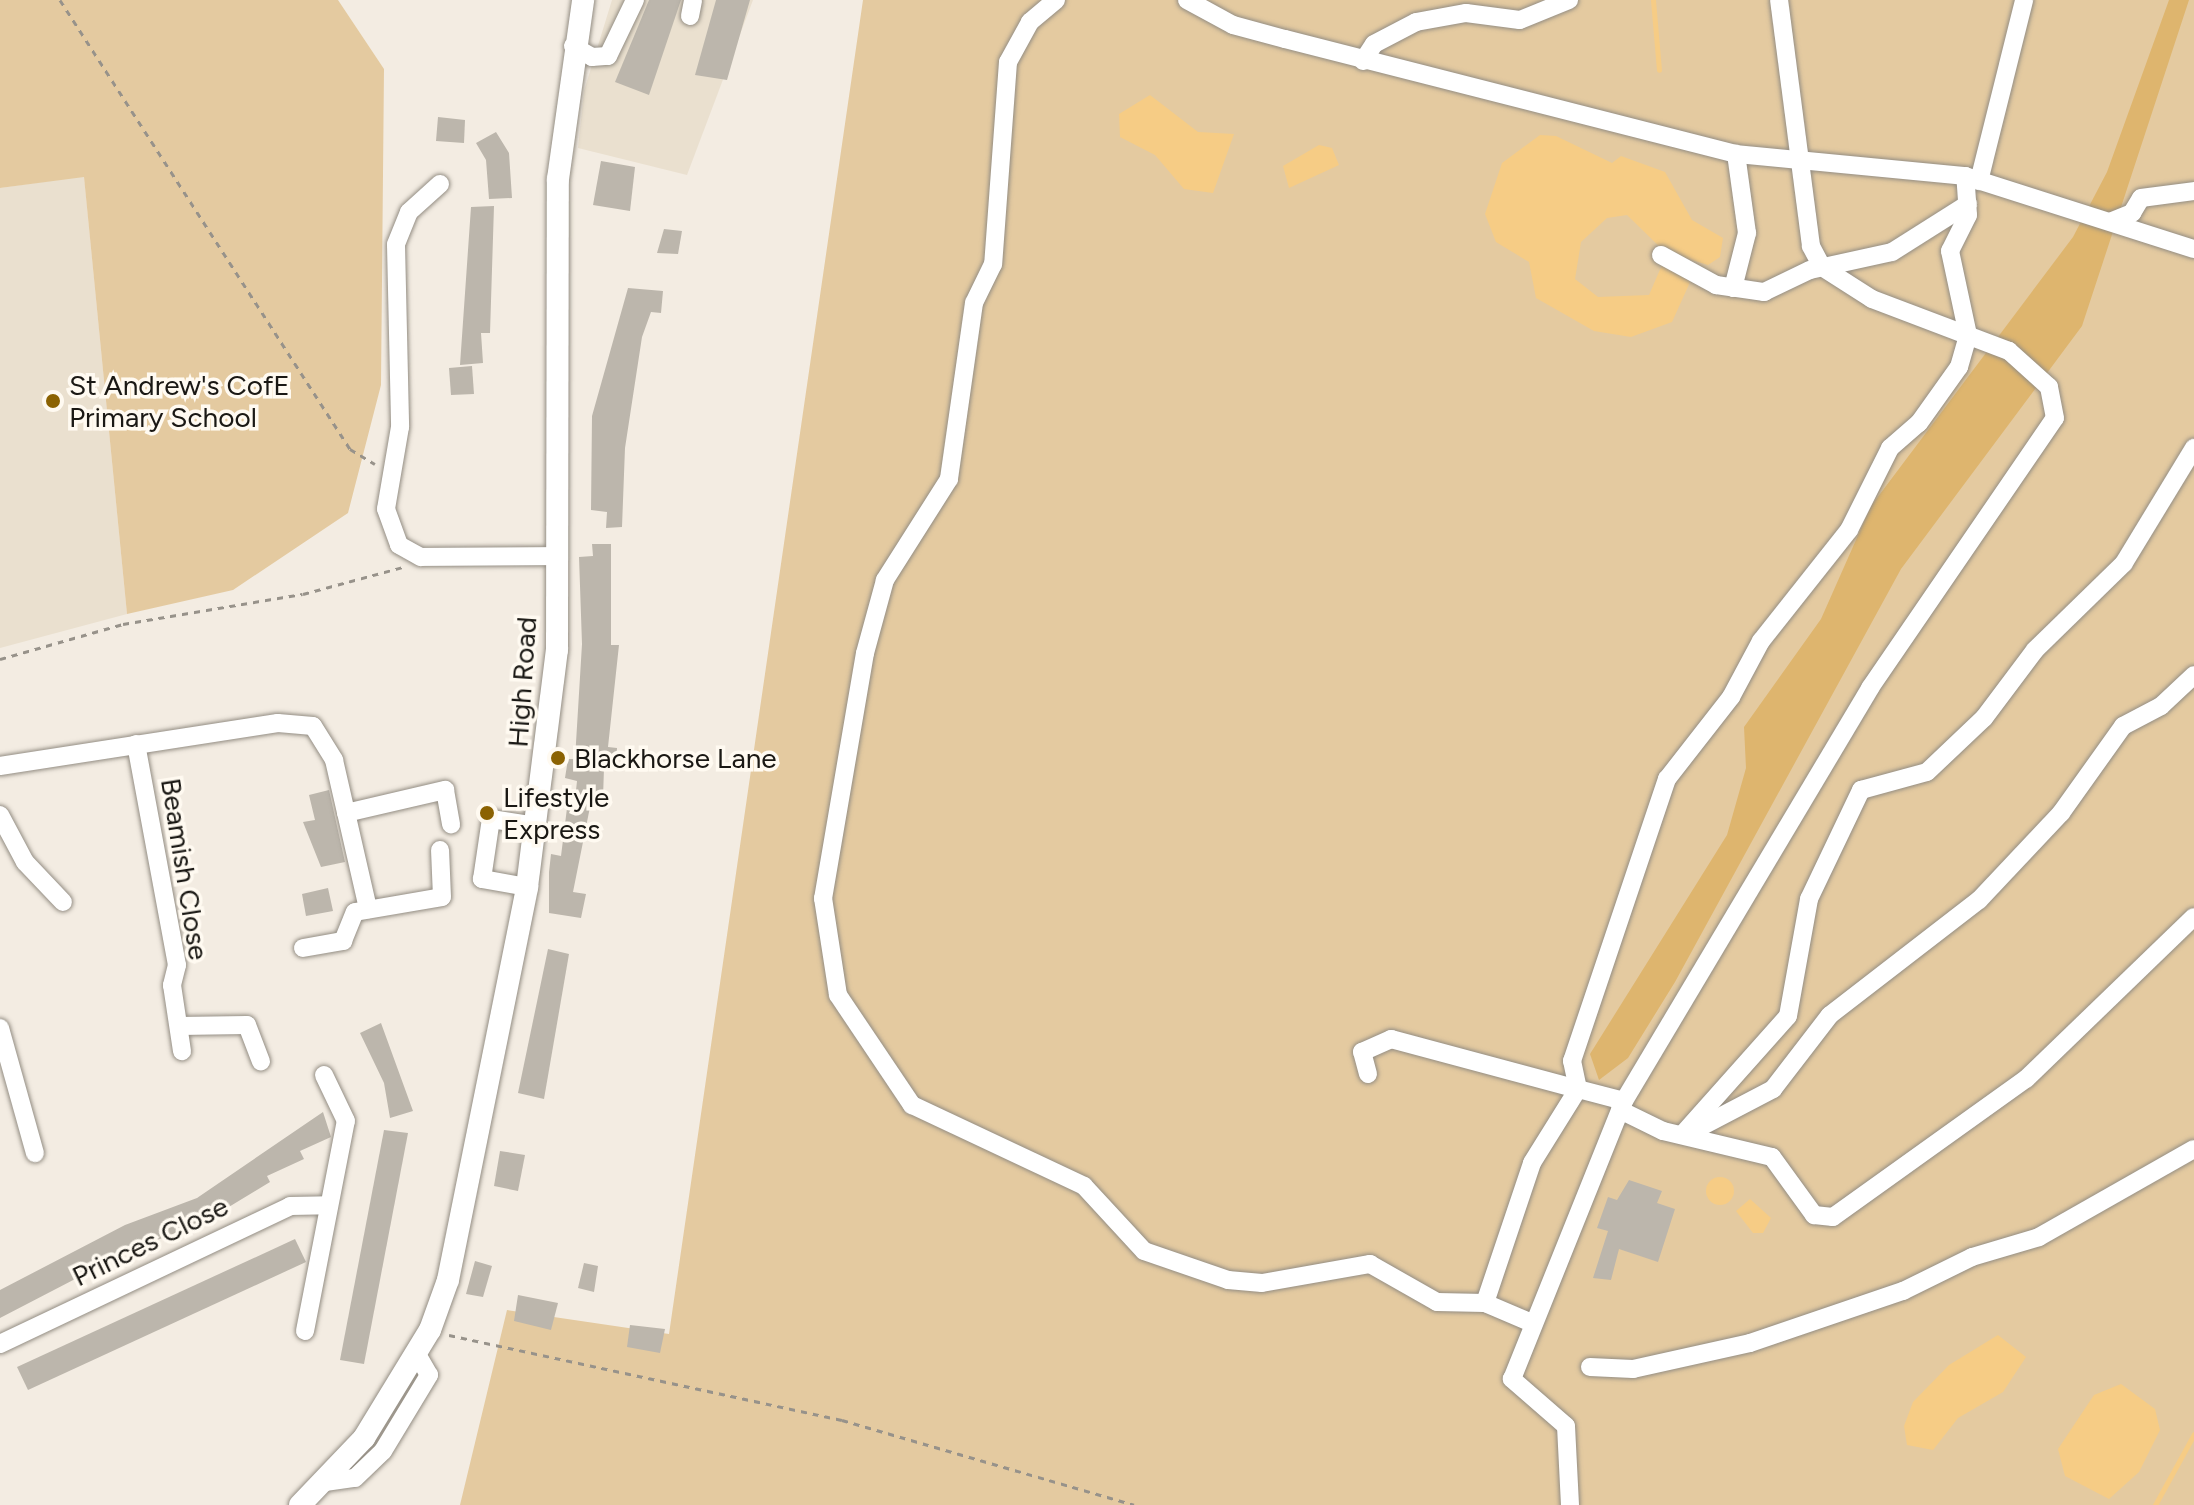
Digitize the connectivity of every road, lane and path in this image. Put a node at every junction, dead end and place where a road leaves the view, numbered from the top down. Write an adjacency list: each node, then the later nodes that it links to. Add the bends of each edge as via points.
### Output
1 (60, 0): 24 (path, via 350,449)
2 (583, 0): 9 (main road, High Road)
3 (635, 0): 9 (street, via 608,56 597,59)
4 (1056, 0): 53 (street, via 1030,22 1008,62 993,264 971,316 949,479 885,580 865,653 823,898 838,995 912,1105 1084,1186 1144,1251 1228,1280 1262,1283 1370,1264 1437,1302)
5 (1187, 0): 10 (street, via 1233,25)
6 (1569, 0): 10 (street, via 1520,20 1466,13 1416,22 1374,44)
7 (1779, 0): 12 (street)
8 (2024, 0): 13 (street)
9 (573, 46): 25 (main road, High Road, via 558,179)
10 (1363, 61): 11 (street)
11 (1736, 154): 12 (street); 21 (street, via 1747,233)
12 (1799, 165): 13 (street); 20 (street, via 1811,246)
13 (1972, 178): 16 (street); 17 (street, via 2072,205)
14 (440, 184): 24 (street, via 409,212 396,245 400,427)
15 (2194, 191): 17 (street, via 2141,198 2132,213)
16 (1968, 204): 20 (street, via 1892,252); 22 (street, via 1950,251)
17 (2105, 222): 18 (street)
18 (2194, 249)
19 (1661, 255): 21 (street)
20 (1822, 267): 21 (street, via 1764,292); 22 (street, via 1872,299)
21 (1733, 288)
22 (1968, 335): 47 (street, via 1959,367 1919,423 1890,448 1849,530 1761,641 1731,697 1667,779 1638,884 1611,937 1574,1051); 48 (street, via 2009,351 2049,387 2055,418 1870,688)
23 (2194, 448): 49 (street, via 2124,563 2035,650 1984,718 1927,772 1861,790 1809,899 1788,1016)
24 (388, 472): 26 (street, via 386,509 399,545)
25 (559, 556): 26 (street); 34 (main road, High Road)
26 (421, 557): 27 (path, via 390,574 123,624)
27 (0, 659)
28 (2194, 675): 49 (street, via 2123,726 2061,813 1979,900 1830,1015 1773,1089)
29 (136, 744): 30 (street, Beamish Close); 31 (street, Beamish Close, via 278,723 313,726 334,760); 41 (street, Beamish Close, via 177,965 172,985)
30 (0, 766)
31 (346, 813): 33 (street, via 445,790); 38 (street)
32 (0, 815): 37 (street, via 25,862)
33 (451, 824)
34 (537, 826): 36 (main road, High Road); 36 (street, via 491,819 482,879)
35 (440, 850): 38 (street, via 442,897)
36 (527, 887): 55 (main road, High Road, via 451,1265)
37 (63, 902)
38 (368, 909): 40 (street, via 349,917 341,943)
39 (2194, 917): 49 (street, via 2026,1079 1833,1217 1814,1215 1772,1157)
40 (303, 948)
41 (179, 1026): 43 (street, Beamish Close); 44 (street, via 247,1025)
42 (0, 1028): 51 (street)
43 (182, 1051)
44 (261, 1061)
45 (1368, 1074): 47 (street, via 1362,1052 1391,1039)
46 (324, 1075): 52 (street, via 346,1121)
47 (1578, 1089): 48 (street); 53 (street, via 1525,1178)
48 (1622, 1106): 49 (street); 54 (street)
49 (1682, 1135)
50 (2194, 1149): 58 (street, via 2039,1237 1972,1257 1903,1291 1750,1343 1633,1369)
51 (35, 1153)
52 (329, 1205): 56 (street); 57 (street, Princes Close, via 290,1206)
53 (1485, 1303): 54 (street)
54 (1532, 1323): 61 (street, via 1512,1379 1566,1426)
55 (430, 1330): 59 (main road, High Road, via 418,1356 325,1482); 60 (path, via 826,1416)
56 (305, 1331)
57 (0, 1344)
58 (1590, 1367)
59 (300, 1505)
60 (1134, 1505)
61 (1570, 1505)

